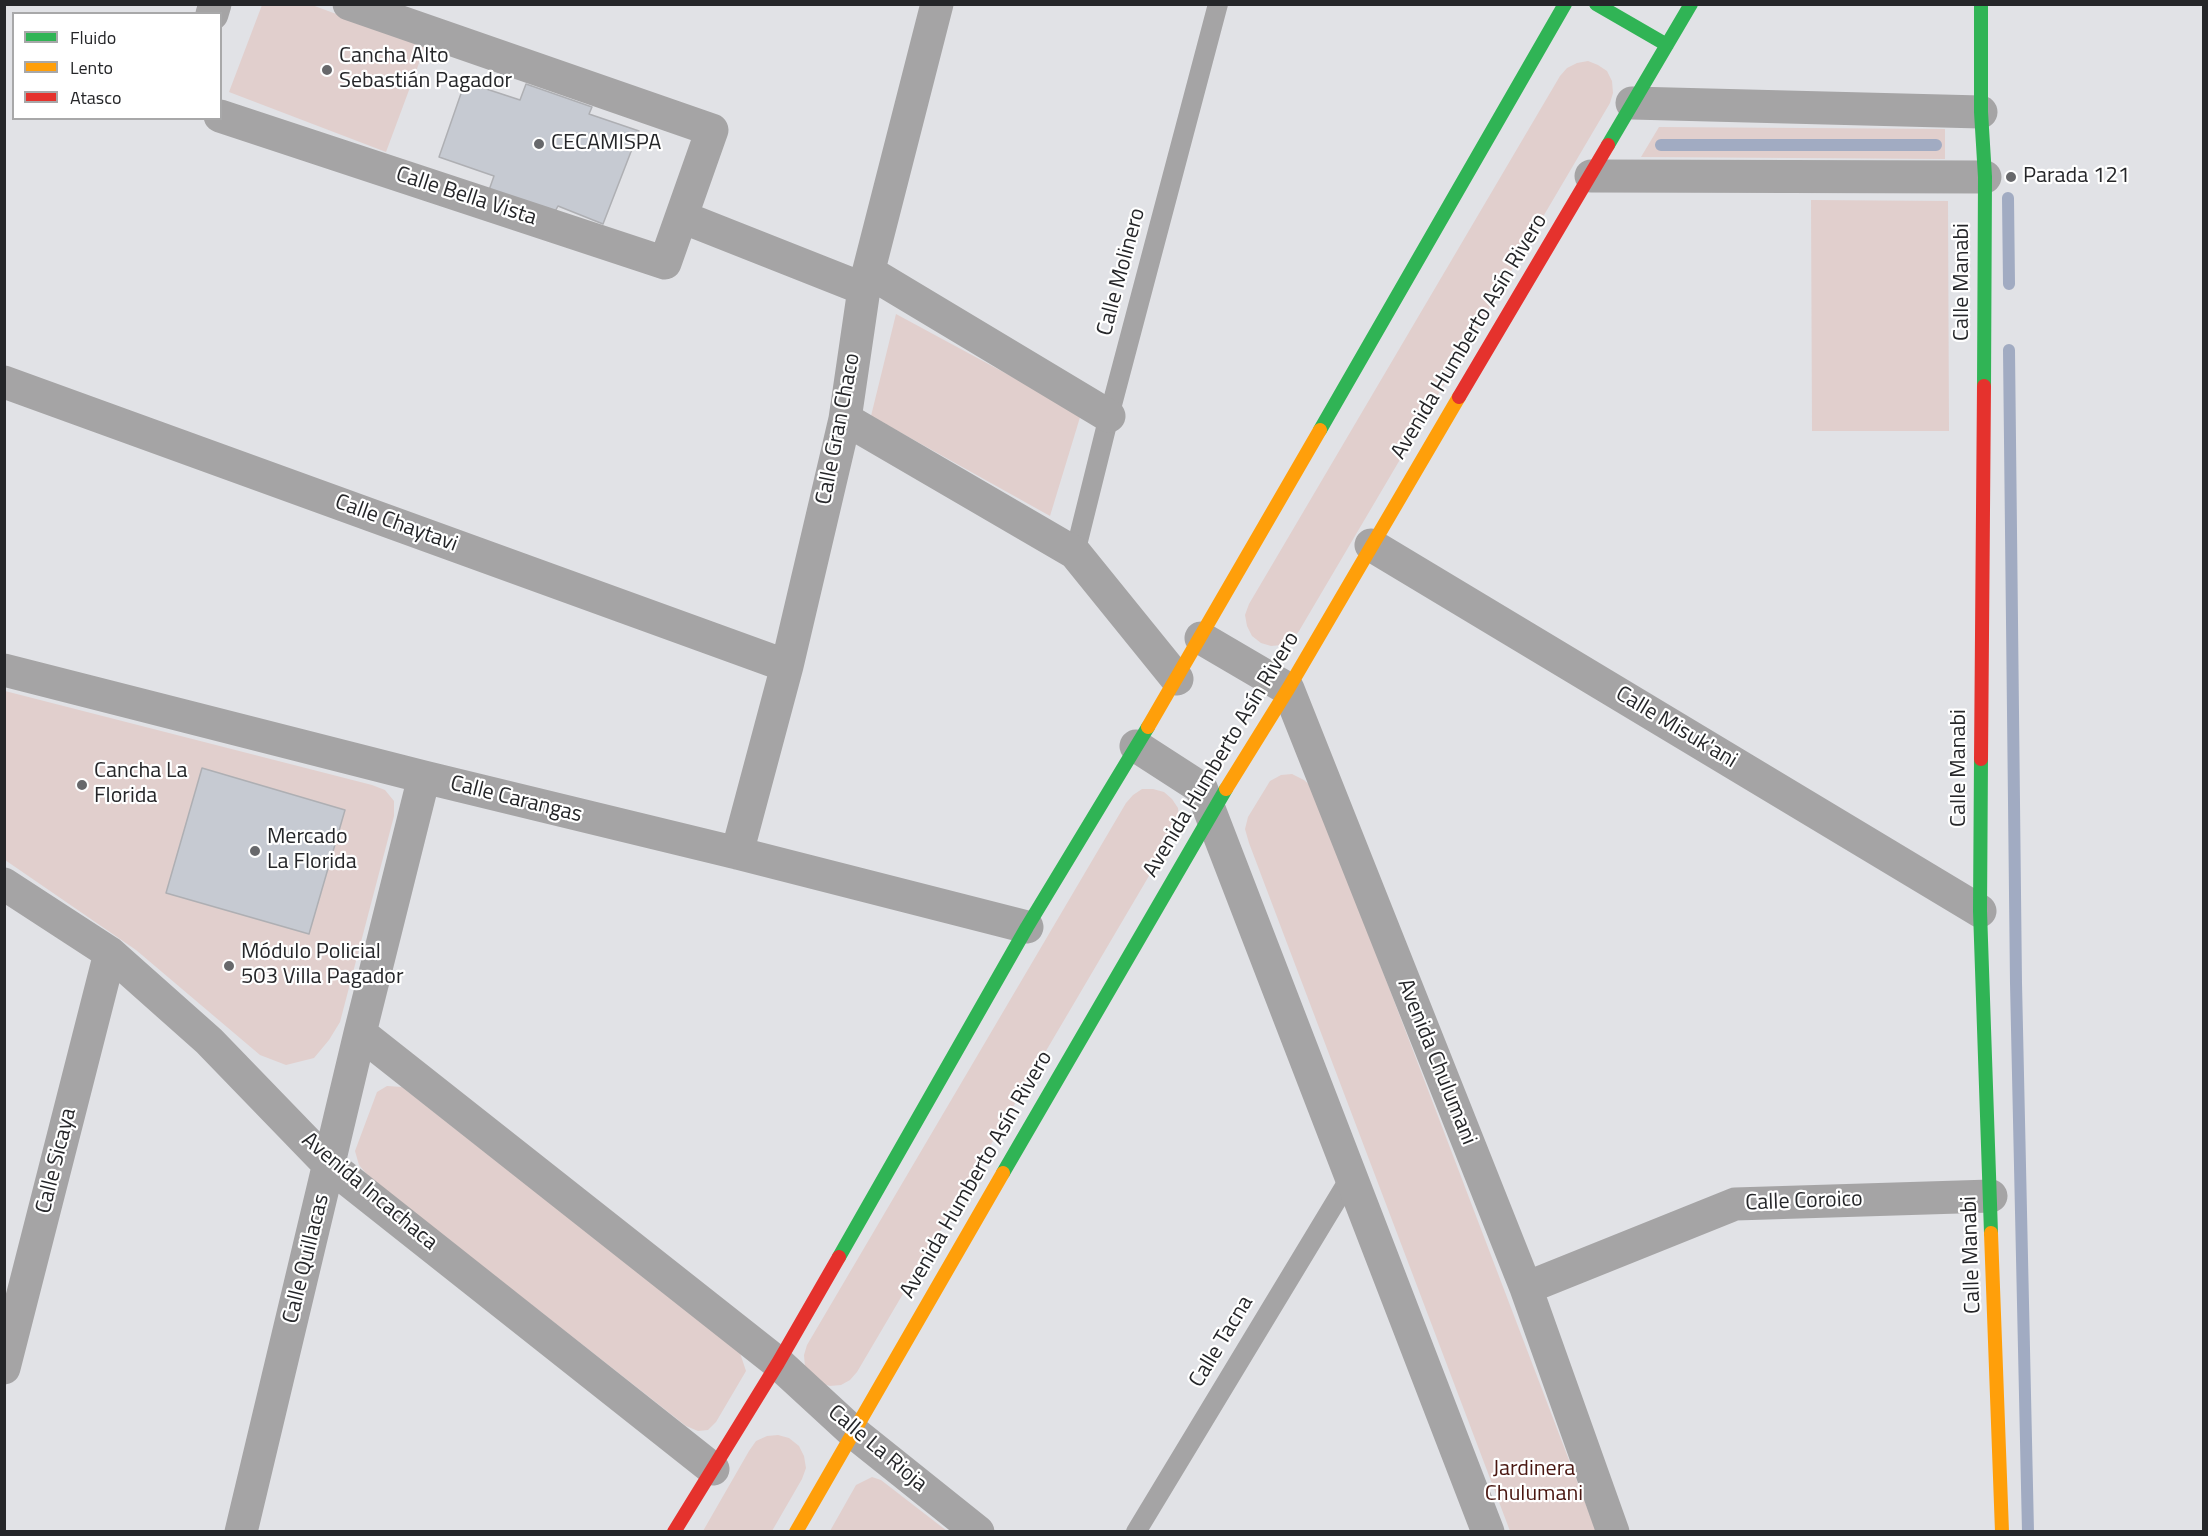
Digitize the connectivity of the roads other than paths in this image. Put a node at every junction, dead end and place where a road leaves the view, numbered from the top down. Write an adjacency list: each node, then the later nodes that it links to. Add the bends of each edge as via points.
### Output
1 (349, 4): 14 (street, Calle Bella Vista, via 712,130)
2 (937, 4): 15 (street, Calle Gran Chaco)
3 (1218, 4): 17 (lane, Calle Molinero)
4 (1565, 4): 21 (street)
5 (1596, 4): 8 (street)
6 (1691, 4): 8 (street, Avenida Humberto Asín Rivero)
7 (1981, 4): 10 (street, Calle Manabi)
8 (1667, 45): 9 (street, Avenida Humberto Asín Rivero)
9 (1632, 104): 10 (street); 12 (street, Avenida Humberto Asín Rivero)
10 (1981, 112): 13 (street, Calle Manabi)
11 (222, 117): 14 (street, Calle Bella Vista, via 665,263)
12 (1591, 176): 13 (street); 19 (street, Avenida Humberto Asín Rivero)
13 (1985, 177): 31 (street, Calle Manabi)
14 (682, 217): 15 (street)
15 (867, 280): 17 (street); 18 (street, Calle Gran Chaco)
16 (4, 382): 22 (street, Calle Chaytavi)
17 (1109, 416): 20 (lane, Calle Molinero)
18 (845, 419): 20 (street); 22 (street, Calle Gran Chaco)
19 (1371, 545): 25 (street, Avenida Humberto Asín Rivero); 31 (street, Calle Misuk'ani)
20 (1075, 553): 24 (street)
21 (1201, 638): 24 (street); 25 (street)
22 (787, 666): 29 (street, Calle Gran Chaco)
23 (4, 670): 27 (street, Calle Carangas)
24 (1177, 679): 26 (street)
25 (1288, 689): 28 (street, Avenida Humberto Asín Rivero); 38 (street, Avenida Chulumani)
26 (1136, 746): 28 (street, via 1201,788); 32 (street)
27 (424, 777): 29 (street, Calle Carangas); 34 (street, Calle Quillacas)
28 (1211, 813): 36 (street); 41 (street, Avenida Humberto Asín Rivero)
29 (737, 853): 32 (street, Calle Carangas)
30 (4, 884): 33 (street, Avenida Incachaca)
31 (1980, 911): 37 (street, Calle Manabi)
32 (1027, 927): 39 (street)
33 (110, 953): 35 (street, Avenida Incachaca, via 209,1041); 40 (street, Calle Sicaya)
34 (360, 1033): 35 (street, Calle Quillacas); 39 (street)
35 (329, 1165): 42 (street, Avenida Incachaca); 43 (street, Calle Quillacas)
36 (1350, 1178): 47 (lane, Calle Tacna); 48 (street)
37 (1991, 1196): 38 (street, Calle Coroico, via 1735,1204); 50 (street, Calle Manabi)
38 (1526, 1288): 49 (street, Avenida Chulumani)
39 (778, 1363): 41 (street, Calle La Rioja); 42 (street)
40 (4, 1368)
41 (853, 1432): 45 (street, Avenida Humberto Asín Rivero); 46 (street, Calle La Rioja)
42 (713, 1469): 44 (street)
43 (241, 1532)
44 (674, 1532)
45 (796, 1532)
46 (978, 1532)
47 (1136, 1532)
48 (1488, 1532)
49 (1613, 1532)
50 (2002, 1532)

